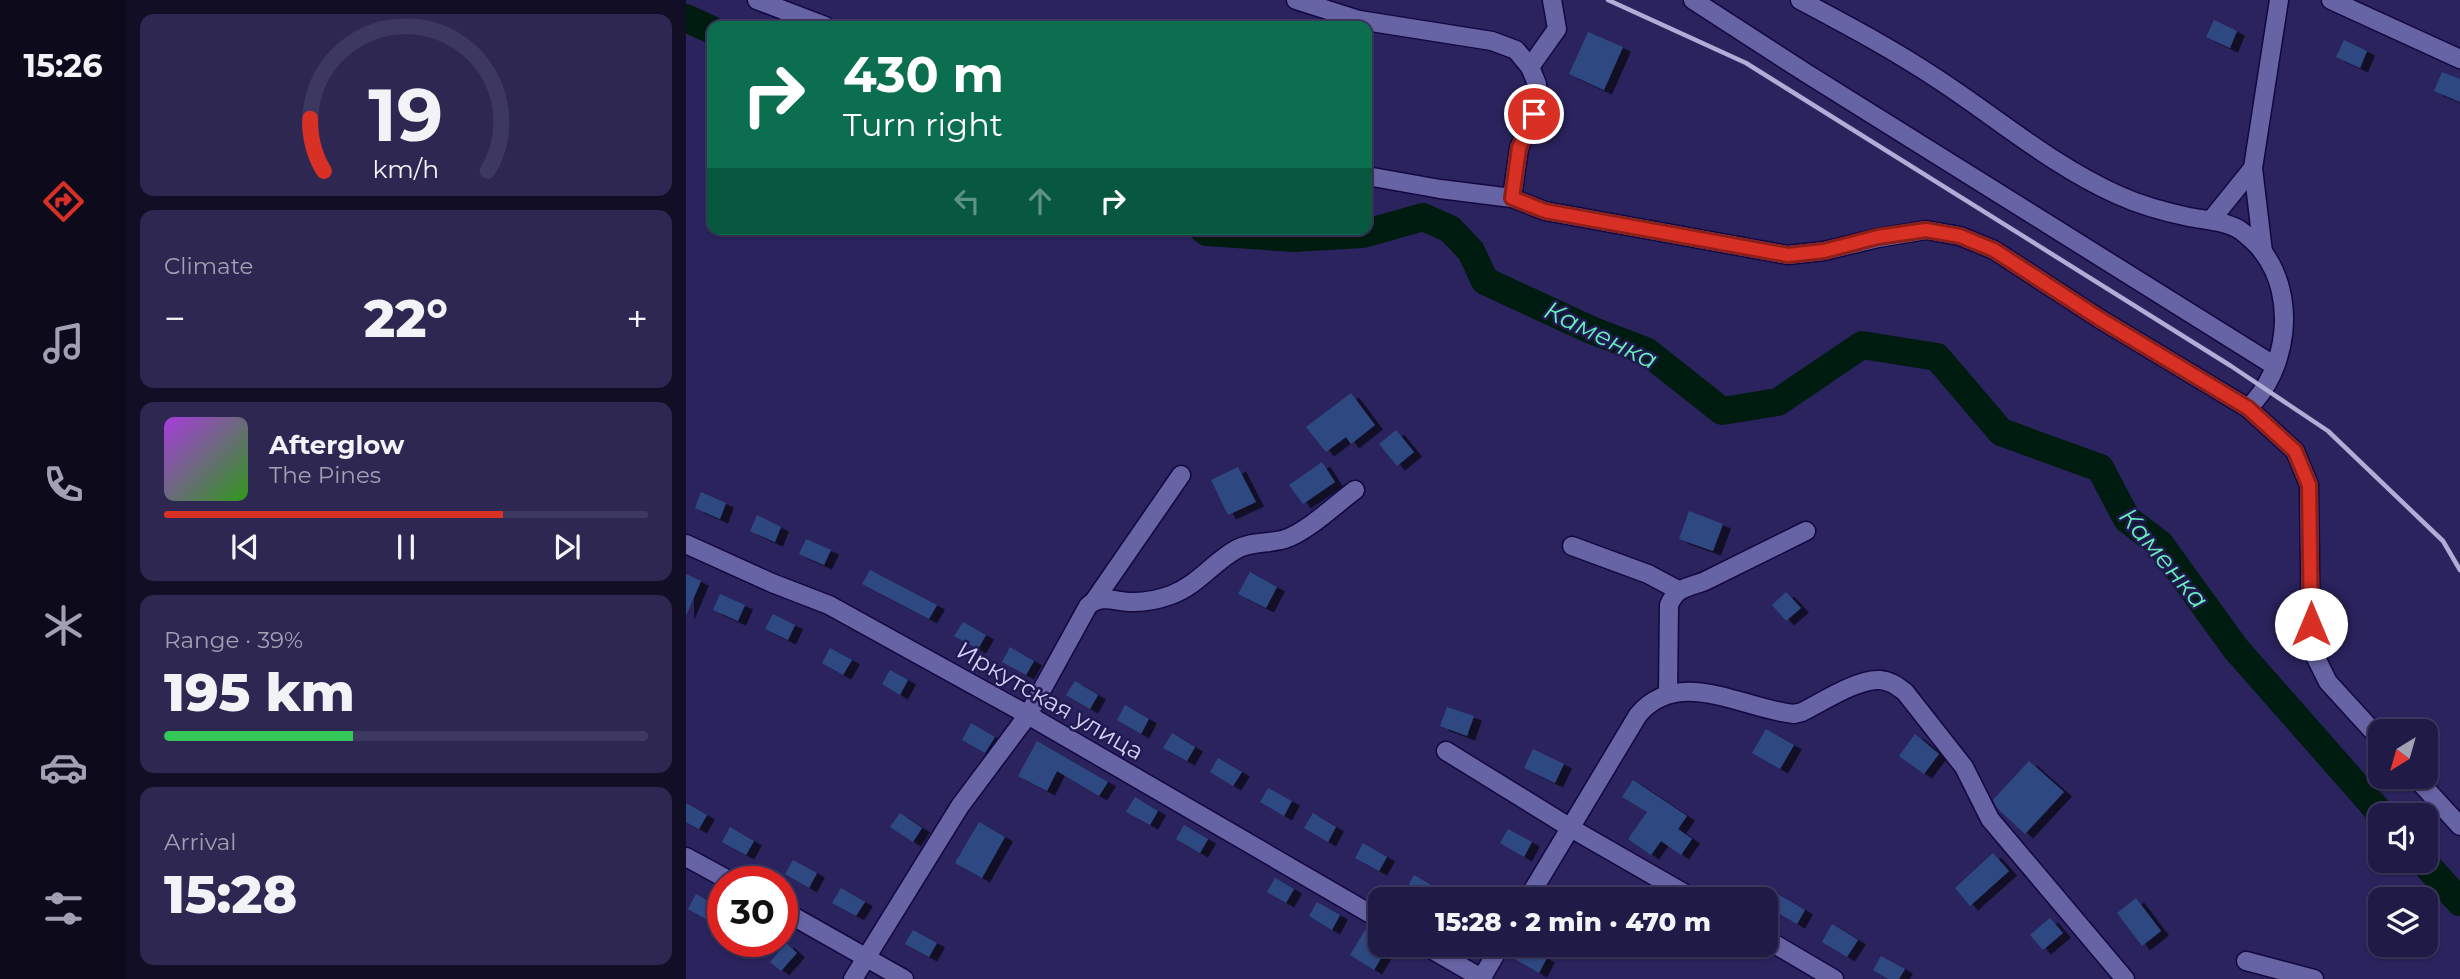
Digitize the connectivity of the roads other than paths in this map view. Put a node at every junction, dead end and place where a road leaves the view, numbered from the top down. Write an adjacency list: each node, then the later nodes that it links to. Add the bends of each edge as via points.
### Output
1 (757, 0): 8 (street)
2 (1296, 0): 10 (street)
3 (1552, 0): 13 (street, via 1557,29)
4 (1693, 0): 19 (street)
5 (1800, 0): 17 (street, via 1938,79 2018,135 2116,194 2146,206)
6 (2279, 0): 14 (street)
7 (2330, 0): 12 (street)
8 (787, 6): 9 (street)
9 (816, 21)
10 (1365, 21)
11 (1372, 22): 13 (street, via 1492,41 1516,50)
12 (2460, 59)
13 (1531, 67): 16 (street, via 1537,84 1534,114 1519,148)
14 (2253, 168): 17 (street); 18 (street)
15 (1372, 177): 16 (street)
16 (1512, 198): 20 (street, via 1545,211 1788,255 1926,230 1960,236 1994,250)
17 (2211, 220): 18 (street, via 2240,230)
18 (2263, 252): 19 (street, via 2282,289 2283,339)
19 (2275, 366): 20 (street, via 2269,383)
20 (2248, 408): 30 (street, via 2295,451 2309,485 2311,648 2328,682)
21 (1181, 475): 27 (street)
22 (1355, 490): 27 (street, via 1298,533 1237,549 1196,582 1170,595 1138,602)
23 (1806, 531): 26 (street)
24 (686, 544): 29 (street, Иркутская улица, via 829,605)
25 (1572, 546): 26 (street)
26 (1678, 590): 28 (street, via 1669,604)
27 (1094, 601): 29 (street)
28 (1668, 693): 34 (street, via 1638,715); 50 (street, via 1710,694 1794,714 1867,680 1893,683 1964,767 1990,819)
29 (1028, 715): 39 (street, Иркутская улица); 42 (street, via 960,806)
30 (2368, 725)
31 (1446, 751): 34 (street)
32 (2426, 789): 33 (street)
33 (2460, 826)
34 (1569, 827): 37 (street); 38 (street)
35 (686, 857): 36 (street)
36 (707, 868)
37 (1534, 887)
38 (1673, 887)
39 (1368, 912)
40 (798, 919): 42 (street)
41 (1778, 946): 49 (street)
42 (866, 957): 46 (street); 47 (street)
43 (1444, 957): 48 (street)
44 (1494, 957): 48 (street)
45 (2246, 961): 51 (street)
46 (853, 979)
47 (904, 979)
48 (1482, 979)
49 (1834, 979)
50 (2125, 979)
51 (2314, 979)

